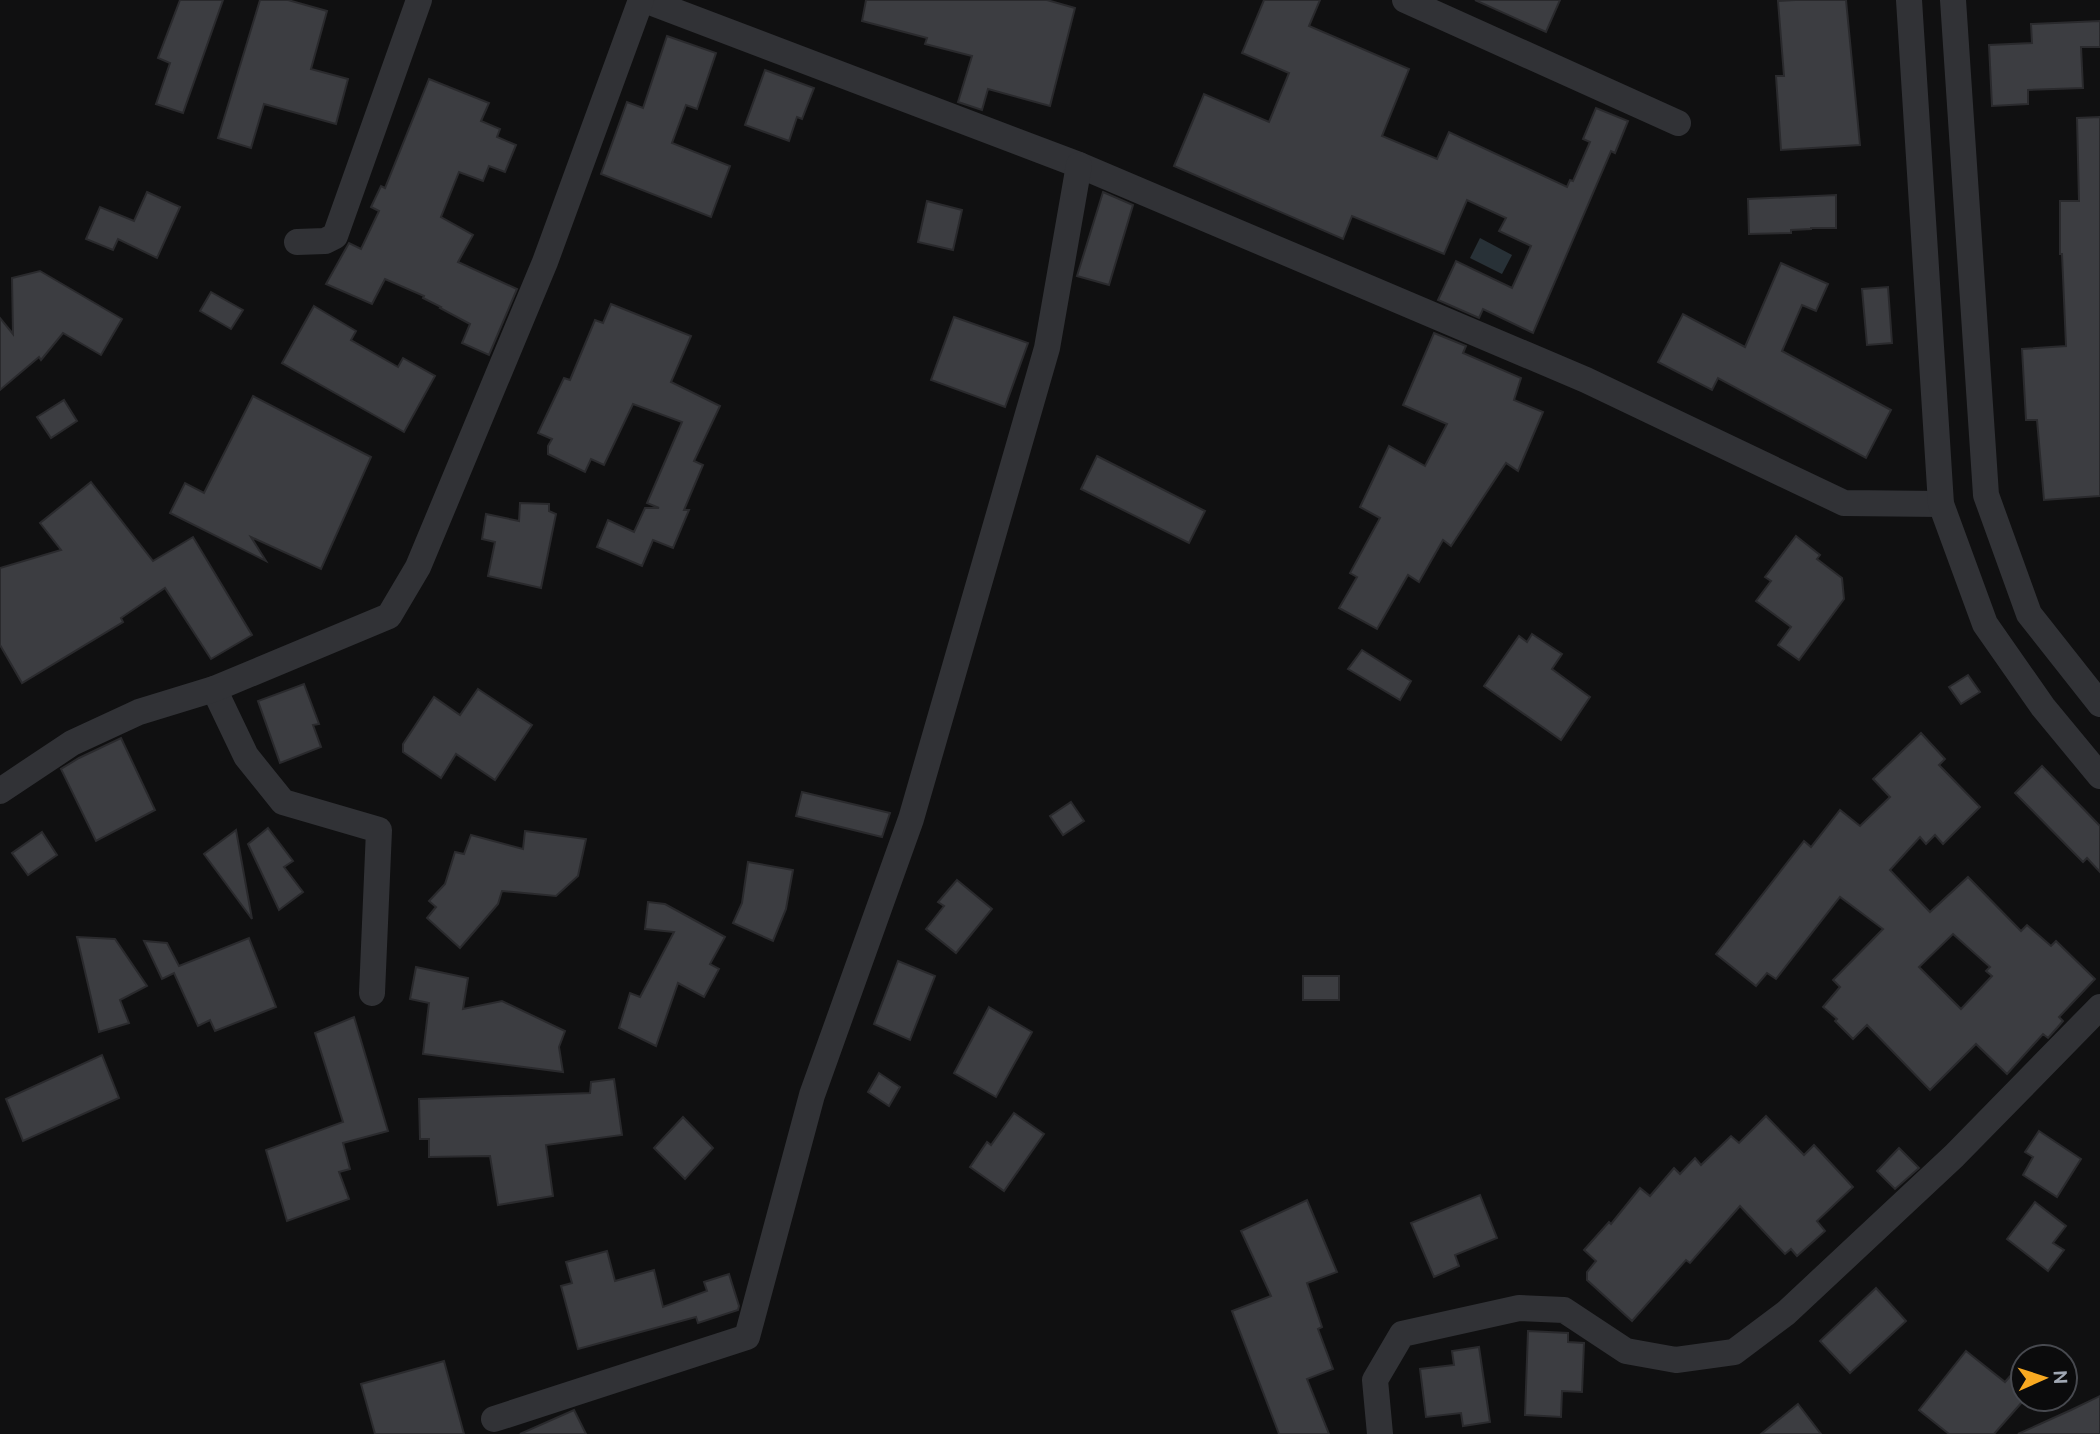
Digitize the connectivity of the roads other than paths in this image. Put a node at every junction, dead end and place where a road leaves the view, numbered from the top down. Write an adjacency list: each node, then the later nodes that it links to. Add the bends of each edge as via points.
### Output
1 (419, 0): 8 (street, via 335,236 325,242)
2 (643, 0): 7 (street); 10 (street, via 545,262 418,567 389,616)
3 (1405, 0): 6 (street)
4 (1909, 0): 9 (street)
5 (1953, 0): 11 (street, via 1986,495 2029,614)
6 (1678, 123)
7 (1079, 165): 9 (street, via 1586,380 1844,503); 16 (street, via 1047,348 911,819 812,1095 747,1337)
8 (297, 242)
9 (1941, 504): 12 (street, via 1985,624 2043,707)
10 (214, 689): 13 (street, via 139,712 72,743); 14 (street, via 246,756 283,802 379,830)
11 (2100, 704)
12 (2100, 776)
13 (0, 791)
14 (372, 993)
15 (2100, 1007): 17 (street, via 1945,1165 1786,1313 1734,1352 1676,1360 1626,1351 1564,1310 1519,1308 1402,1334 1375,1380)
16 (495, 1419)
17 (1380, 1434)

